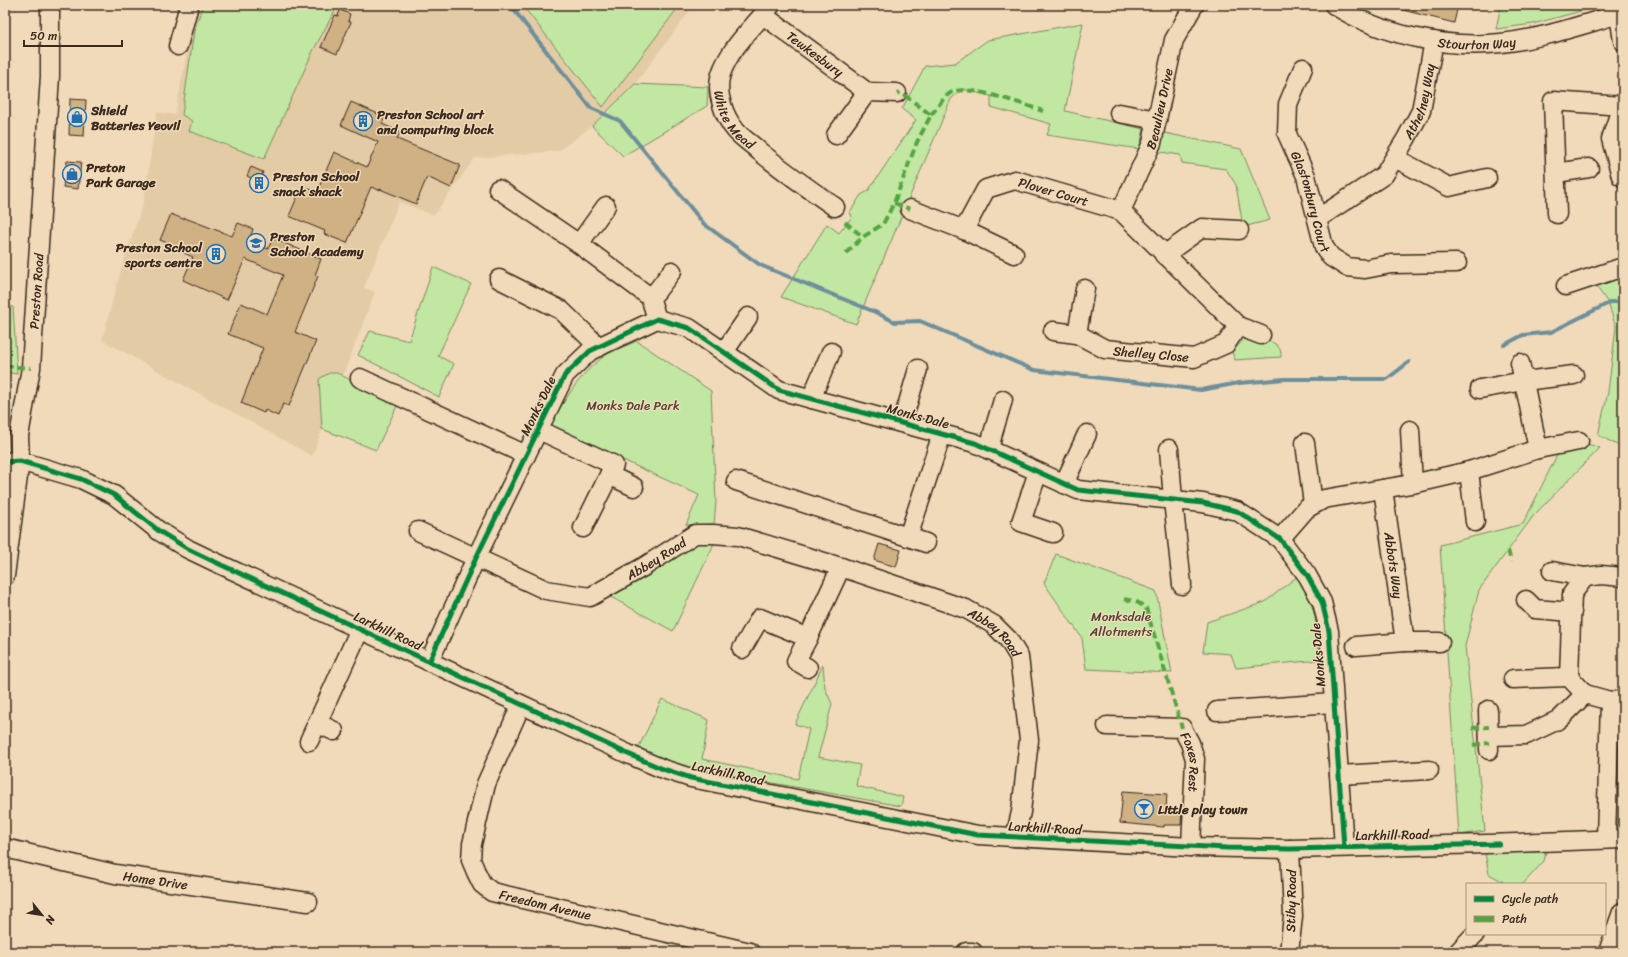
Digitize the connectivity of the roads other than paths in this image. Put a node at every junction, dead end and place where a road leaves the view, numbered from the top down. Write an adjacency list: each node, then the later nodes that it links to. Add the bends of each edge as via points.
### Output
1 (50, 5): 69 (street, Preston Road, via 50,76 31,368)
2 (189, 5): 9 (street)
3 (1194, 5): 15 (street, Beaulieu Drive, via 1174,40)
4 (1334, 5): 7 (street, Stourton Way, via 1380,28)
5 (767, 10): 11 (street, Tewkesbury); 24 (street, White Mead, via 728,58 720,75 719,91 725,114 736,131 784,172)
6 (1621, 14): 7 (street, Stourton Way, via 1501,43); 8 (street)
7 (1434, 41): 17 (street, Athelney Way, via 1421,111)
8 (1623, 41)
9 (178, 46)
10 (1303, 68): 28 (street, Glastonbury Court, via 1288,104 1286,134 1306,176)
11 (867, 92): 12 (street); 16 (street)
12 (897, 93)
13 (1622, 104): 19 (street, via 1553,101); 20 (street, via 1611,139)
14 (1120, 113): 15 (street)
15 (1157, 120): 26 (street, Beaulieu Drive, via 1152,142)
16 (836, 135)
17 (1395, 158): 21 (street, via 1449,186); 28 (street, Athelney Way, via 1384,175)
18 (1589, 168): 19 (street)
19 (1556, 173): 27 (street)
20 (1623, 177)
21 (1487, 178)
22 (498, 189): 31 (street)
23 (606, 206): 31 (street)
24 (835, 207)
25 (910, 209): 29 (street)
26 (1120, 211): 29 (street, Plover Court, via 1015,180 986,189); 33 (street)
27 (1557, 214)
28 (1317, 220): 34 (street, Glastonbury Court, via 1324,247 1330,257 1347,267 1365,269 1391,264)
29 (964, 230): 32 (street)
30 (1239, 230): 33 (street, via 1202,228)
31 (579, 244): 40 (street)
32 (1014, 254)
33 (1164, 255): 43 (street)
34 (1457, 263)
35 (1623, 267): 38 (street)
36 (672, 271): 40 (street)
37 (499, 279): 47 (street, via 561,310)
38 (1566, 286)
39 (1085, 289): 45 (street)
40 (650, 297): 42 (street)
41 (748, 317): 48 (street)
42 (657, 319): 47 (street, Monks Dale); 48 (street, Monks Dale, via 689,328)
43 (1238, 326): 45 (street, Shelley Close, via 1226,344 1194,358 1106,349); 46 (street)
44 (1053, 331): 45 (street)
45 (1077, 334)
46 (1262, 335)
47 (599, 347): 59 (street, Monks Dale, via 590,351 565,375)
48 (724, 352): 56 (street, Monks Dale, via 779,390)
49 (831, 352): 56 (street)
50 (1520, 363): 54 (street)
51 (918, 369): 58 (street, Monks Dale)
52 (1574, 375): 54 (street)
53 (360, 378): 68 (street, Monks Dale)
54 (1524, 381): 55 (street); 66 (street)
55 (1480, 389)
56 (811, 399): 58 (street, Monks Dale)
57 (1003, 400): 67 (street, via 992,434)
58 (902, 424): 61 (street, Monks Dale)
59 (538, 430): 68 (street, Monks Dale); 72 (street, Monks Dale, via 614,464)
60 (1410, 430): 75 (street)
61 (942, 434): 67 (street, Monks Dale); 84 (street, Monks Dale)
62 (1087, 434): 74 (street)
63 (1579, 441): 66 (street)
64 (1305, 443): 79 (street)
65 (1169, 449): 78 (street)
66 (1538, 449): 70 (street)
67 (990, 450): 71 (street, Monks Dale)
68 (526, 455): 87 (street, Monks Dale)
69 (13, 462): 90 (street, Preston Road); 96 (street, Larkhill Road, via 81,479 114,495 159,531 188,549)
70 (1469, 471): 75 (street); 80 (street)
71 (1038, 472): 74 (street, Monks Dale); 83 (street, via 1021,522)
72 (609, 475): 76 (street); 81 (street)
73 (736, 481): 84 (street)
74 (1064, 484): 78 (street, Monks Dale, via 1078,490)
75 (1413, 484): 77 (street)
76 (634, 487)
77 (1383, 489): 79 (street, via 1324,499); 98 (street, Abbots Way)
78 (1173, 500): 85 (street, Monks Dale, via 1203,503 1238,511); 93 (street)
79 (1313, 504): 85 (street)
80 (1475, 522)
81 (583, 528)
82 (418, 531): 87 (street)
83 (1053, 533)
84 (908, 537): 86 (street)
85 (1280, 539): 108 (street, Monks Dale, via 1307,575 1322,602 1329,631)
86 (926, 543)
87 (476, 558): 88 (street, Abbey Road, via 546,590 590,597 695,534 738,536); 102 (street, Monks Dale)
88 (841, 567): 97 (street); 118 (street, Abbey Road, via 966,610 994,625 1019,657 1029,740 1021,812)
89 (1552, 571): 91 (street)
90 (5, 576)
91 (1585, 577): 92 (street); 95 (street, via 1572,594)
92 (1623, 577)
93 (1182, 585)
94 (1526, 600): 95 (street, via 1535,609)
95 (1572, 612): 104 (street)
96 (360, 629): 102 (street, Larkhill Road); 112 (street)
97 (808, 638): 101 (street, via 760,618); 103 (street)
98 (1405, 642): 99 (street); 100 (street)
99 (1440, 642)
100 (1356, 646)
101 (742, 649)
102 (429, 662): 109 (street, Larkhill Road)
103 (802, 665)
104 (1569, 677): 105 (street); 106 (street)
105 (1513, 679)
106 (1585, 694): 107 (street); 110 (street, via 1560,719 1526,735 1489,743)
107 (1616, 701): 119 (street)
108 (1333, 703): 111 (street, Monks Dale); 117 (street, Monks Dale)
109 (521, 705): 118 (street, Larkhill Road, via 634,757 691,778 978,835); 127 (street, Freedom Avenue, via 486,784 472,844 471,860 482,884 492,892)
110 (1488, 710)
111 (1217, 711)
112 (317, 723): 114 (street); 115 (street)
113 (1107, 726): 120 (street, Foxes Rest, via 1182,728 1195,759)
114 (334, 731)
115 (309, 741)
116 (1429, 770): 117 (street)
117 (1339, 775): 121 (street, Monks Dale)
118 (1015, 837): 120 (street, Larkhill Road)
119 (1614, 839): 121 (street, Larkhill Road)
120 (1191, 847): 123 (street, Larkhill Road)
121 (1344, 847): 123 (street, Larkhill Road)
122 (5, 848): 124 (street, Home Drive, via 115,874)
123 (1290, 849): 130 (street, Stiby Road, via 1293,916)
124 (308, 902)
125 (1622, 912): 132 (street)
126 (1474, 935): 131 (street)
127 (750, 952)
128 (966, 952): 129 (street)
129 (973, 952)
130 (1289, 952)
131 (1458, 952)
132 (1608, 952)

